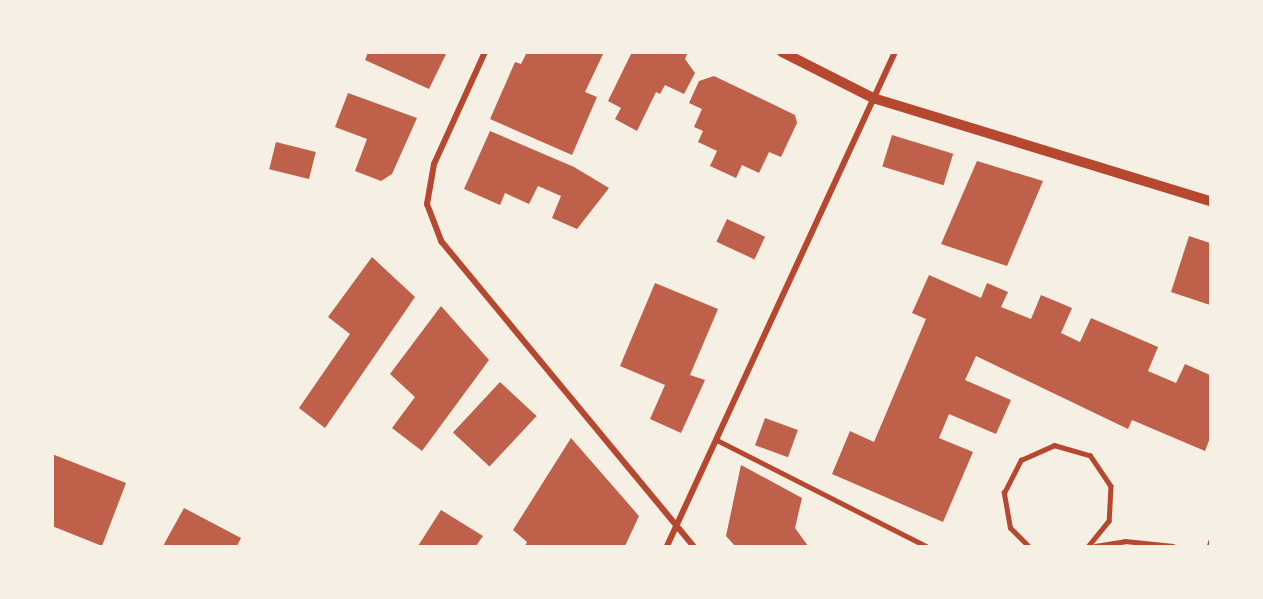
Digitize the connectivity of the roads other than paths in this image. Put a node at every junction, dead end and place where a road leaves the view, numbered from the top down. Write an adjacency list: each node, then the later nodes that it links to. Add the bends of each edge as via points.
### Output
1 (485, 52): 7 (street, via 434,164 427,204 441,241)
2 (782, 52): 4 (street)
3 (895, 52): 4 (street)
4 (873, 98): 5 (street); 6 (street)
5 (1210, 201)
6 (717, 440): 7 (street); 10 (lane)
7 (677, 525): 8 (street); 9 (street)
8 (667, 546)
9 (693, 546)
10 (926, 546)
11 (1028, 546): 12 (lane, via 1010,528 1004,493 1021,460 1054,445 1090,455 1111,486 1109,521)
12 (1089, 546)
13 (1095, 546): 14 (lane, via 1125,541)
14 (1173, 546)

